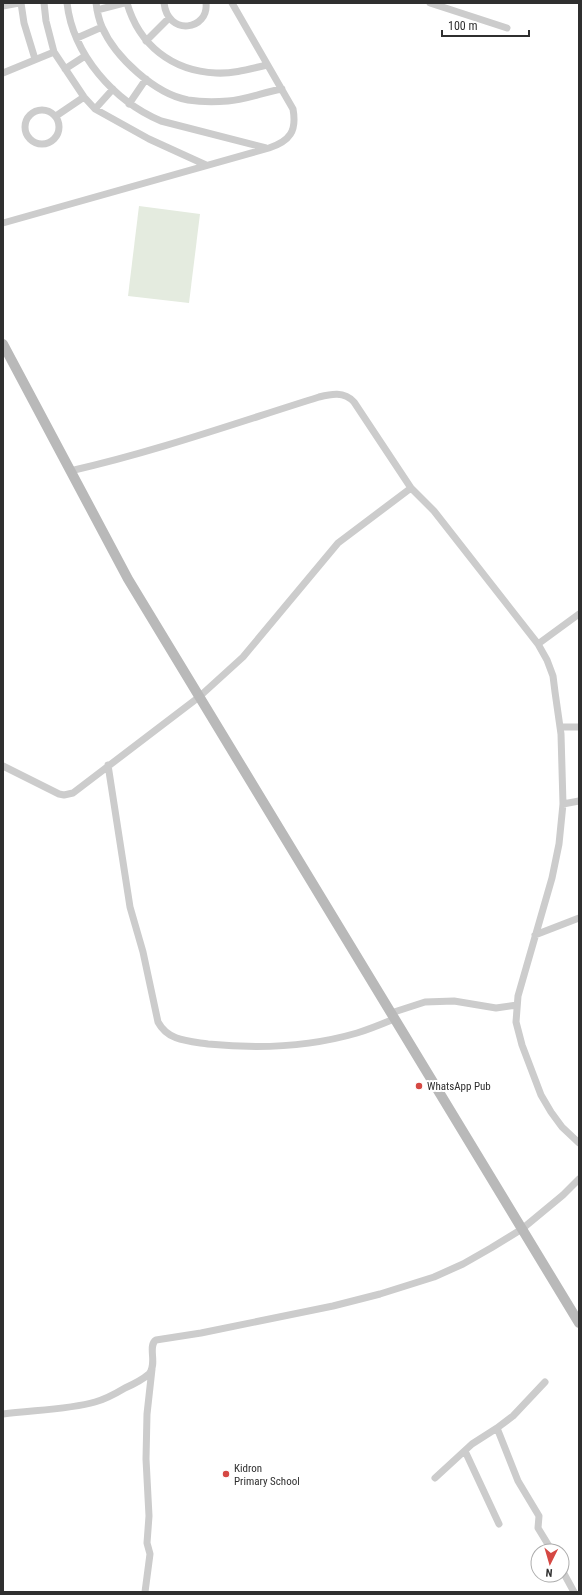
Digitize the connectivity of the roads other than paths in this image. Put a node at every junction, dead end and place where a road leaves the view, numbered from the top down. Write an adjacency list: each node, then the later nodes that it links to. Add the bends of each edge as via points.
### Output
1 (20, 3): 9 (street); 18 (street)
2 (44, 3): 16 (street)
3 (67, 3): 14 (street, via 71,25)
4 (125, 3): 10 (street); 15 (street, via 137,30)
5 (164, 3): 11 (street)
6 (206, 3): 11 (street, via 204,15 192,25 175,24)
7 (232, 3): 19 (street)
8 (430, 3): 13 (street)
9 (3, 6)
10 (97, 7): 12 (street)
11 (169, 18): 15 (street)
12 (102, 27): 14 (street); 22 (street, via 127,62)
13 (507, 28)
14 (77, 38): 17 (street)
15 (146, 41): 19 (street, via 174,62 185,68 200,71 233,73)
16 (54, 52): 18 (street); 20 (street)
17 (85, 56): 20 (street); 23 (street)
18 (35, 59): 21 (street)
19 (267, 65): 24 (street)
20 (65, 69): 25 (street)
21 (3, 73)
22 (146, 79): 24 (street, via 171,94 188,100 233,101); 26 (street)
23 (113, 89): 26 (street); 27 (street)
24 (282, 89): 29 (street, via 293,109 294,127 285,140)
25 (84, 97): 27 (street); 28 (street)
26 (130, 104): 29 (street, via 161,121)
27 (95, 109): 30 (street, via 149,140)
28 (56, 116): 28 (street, via 44,110 37,110 31,114 25,126 29,138 41,144 53,140 60,128)
29 (269, 148): 30 (street)
30 (206, 165): 31 (street)
31 (3, 223)
32 (3, 344): 33 (main road)
33 (70, 471): 34 (street, via 203,434 318,397 337,394 350,397 354,402); 37 (main road, via 128,579)
34 (411, 488): 36 (street, via 434,511); 37 (street, via 338,543 243,656)
35 (579, 614): 36 (street)
36 (538, 644): 38 (street, via 553,676)
37 (200, 696): 40 (street); 47 (main road)
38 (560, 727): 39 (street); 43 (street)
39 (579, 727)
40 (108, 765): 41 (street, via 73,793 64,795); 47 (street, via 130,907 162,1031 179,1039 199,1043 275,1047 357,1033)
41 (3, 766)
42 (579, 801): 43 (street)
43 (563, 804): 45 (street, via 552,878)
44 (579, 918): 45 (street)
45 (535, 934): 46 (street)
46 (516, 1005): 47 (street, via 496,1008 454,1002 425,1002); 48 (street, via 516,1022 522,1045 541,1095 562,1127)
47 (392, 1016): 50 (main road)
48 (579, 1143)
49 (579, 1179): 50 (street)
50 (522, 1229): 51 (main road); 52 (street, via 463,1264 434,1277 380,1294 202,1333 156,1340 152,1345)
51 (579, 1323)
52 (152, 1369): 54 (street, via 140,1381 105,1399); 61 (street, via 146,1444 149,1516 147,1542 150,1554)
53 (545, 1382): 55 (street, via 513,1416)
54 (3, 1414)
55 (497, 1428): 56 (street); 59 (street, via 518,1481 539,1516 538,1528)
56 (464, 1451): 57 (street); 58 (street)
57 (435, 1478)
58 (500, 1524)
59 (547, 1543)
60 (569, 1583): 62 (street)
61 (145, 1592)
62 (574, 1592)

